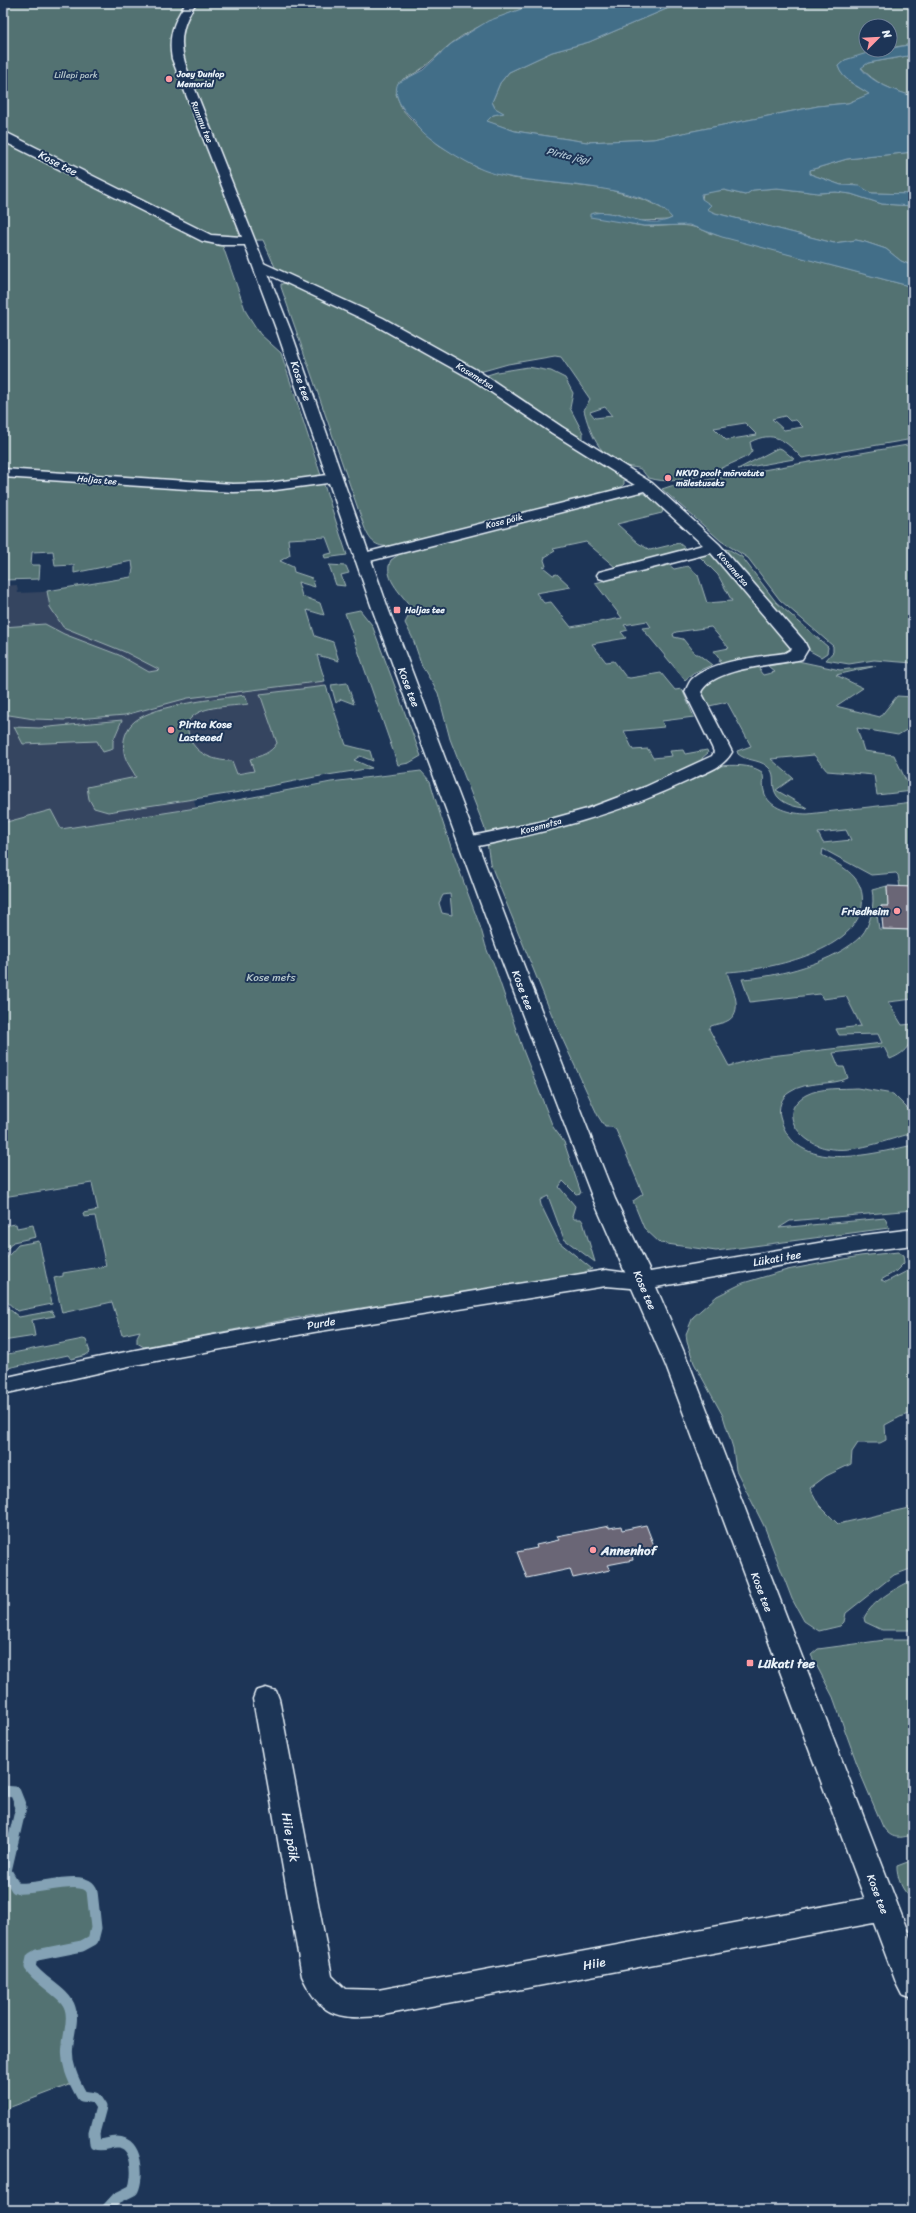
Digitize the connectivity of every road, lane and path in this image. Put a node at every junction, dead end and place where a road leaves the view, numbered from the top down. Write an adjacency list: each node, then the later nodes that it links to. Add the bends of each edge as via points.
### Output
1 (191, 3): 3 (main road, Rummu tee, via 178,24 174,41 175,54)
2 (3, 136): 3 (main road, Kose tee, via 207,238 221,241)
3 (250, 241): 4 (main road, Kose tee)
4 (259, 264): 6 (main road, Kose tee, via 286,334); 7 (street, Kosemetsa, via 378,321 475,375)
5 (3, 473): 6 (street, Haljas tee, via 233,488)
6 (335, 478): 9 (main road, Kose tee)
7 (647, 486): 8 (street, Kosemetsa); 9 (street, Kose põik)
8 (714, 547): 10 (street); 11 (street, Kosemetsa, via 800,649 791,657 713,672 697,682 693,692 721,747 722,756 664,785 609,808 514,834)
9 (362, 558): 11 (main road, Kose tee)
10 (605, 575)
11 (468, 842): 13 (main road, Kose tee, via 604,1199)
12 (913, 1237): 13 (main road, Lükati tee)
13 (642, 1281): 14 (street, Purde, via 606,1278 376,1314 129,1358); 16 (main road, Kose tee, via 678,1366)
14 (3, 1386)
15 (266, 1699): 17 (street, Hiie põik)
16 (884, 1908): 17 (street, Hiie, via 378,2003 345,2003 333,1999 325,1992); 18 (main road, Kose tee)
17 (317, 1976)
18 (913, 1985)

